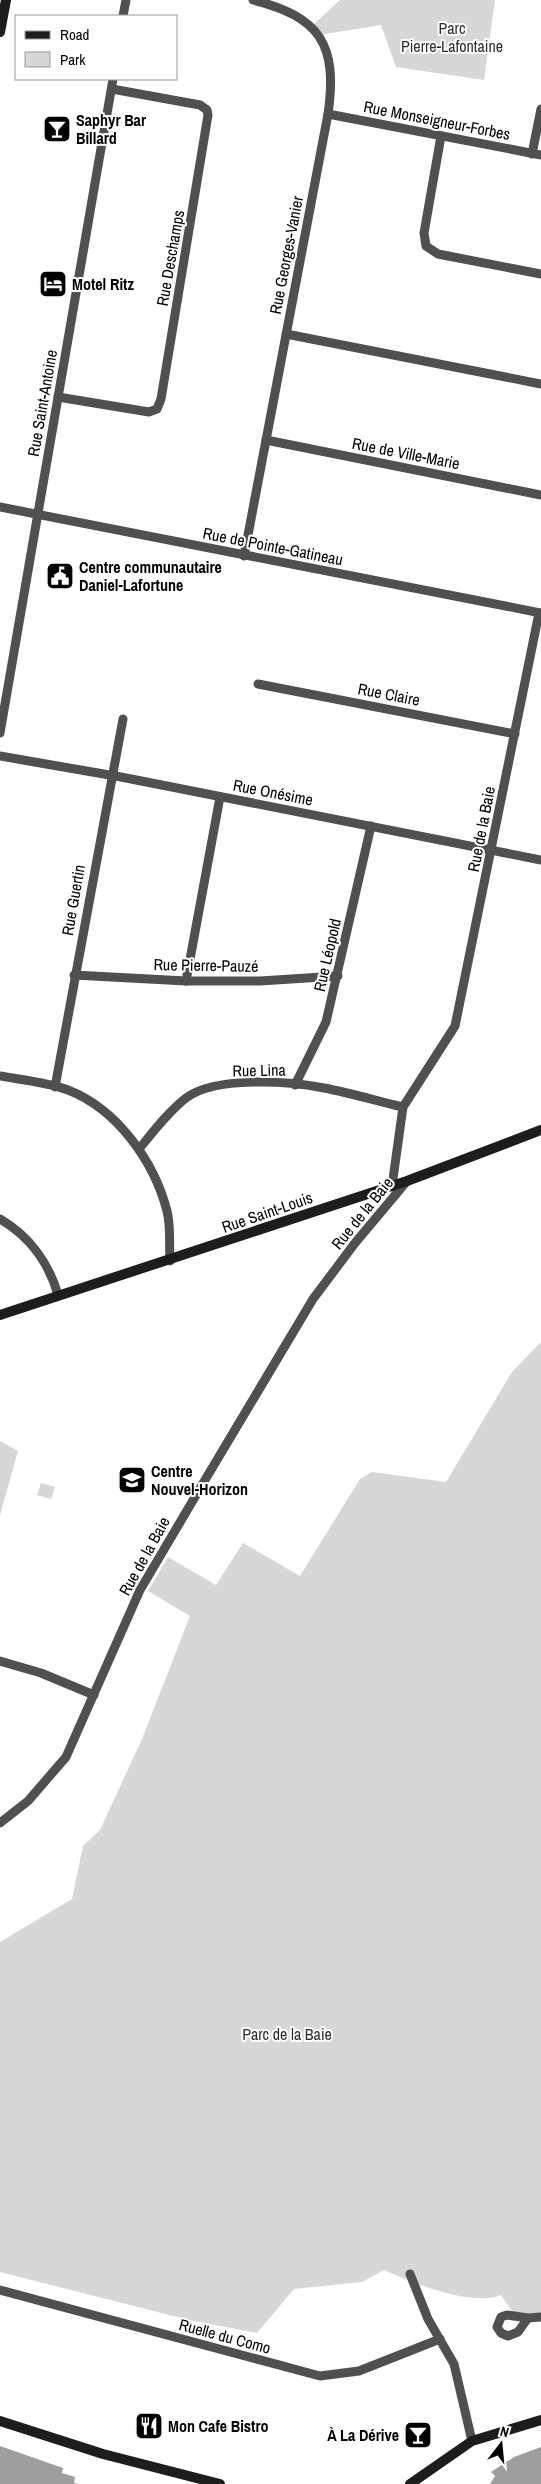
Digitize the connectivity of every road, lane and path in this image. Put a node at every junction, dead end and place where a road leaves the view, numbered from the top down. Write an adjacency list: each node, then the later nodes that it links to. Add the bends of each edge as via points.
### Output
1 (6, 0): 5 (street)
2 (126, 0): 4 (street)
3 (253, 0): 9 (street, Rue Georges-Vanier, via 291,12 317,31 330,71)
4 (123, 15)
5 (0, 32)
6 (113, 80): 7 (street, Rue Saint-Antoine)
7 (112, 89): 15 (street, Rue Saint-Antoine); 15 (street, Rue Deschamps, via 200,105 208,115 161,400 157,409 149,412)
8 (541, 109): 11 (street)
9 (328, 114): 10 (street, Rue Monseigneur-Forbes); 13 (street, Rue Georges-Vanier)
10 (441, 136): 11 (street, Rue Monseigneur-Forbes); 12 (street, via 424,233 426,246 438,254)
11 (537, 154)
12 (541, 274)
13 (286, 334): 14 (street); 16 (street, Rue Georges-Vanier)
14 (541, 384)
15 (58, 397): 19 (street, Rue Saint-Antoine)
16 (266, 440): 17 (street, Rue de Ville-Marie); 20 (street, Rue Georges-Vanier)
17 (541, 495)
18 (0, 507): 19 (street, Rue de Pointe-Gatineau)
19 (38, 515): 20 (street, Rue de Pointe-Gatineau); 24 (street, Rue Saint-Antoine)
20 (244, 556): 21 (street, Rue de Pointe-Gatineau)
21 (540, 613): 25 (street, Rue de la Baie)
22 (258, 684): 25 (street, Rue Claire)
23 (123, 719): 27 (street, Rue Guertin)
24 (0, 733)
25 (515, 734): 30 (street, Rue de la Baie)
26 (0, 756): 27 (street, Rue Onésime)
27 (111, 776): 28 (street, Rue Onésime); 32 (street, Rue Guertin)
28 (220, 798): 29 (street, Rue Onésime); 34 (street)
29 (371, 826): 30 (street, Rue Onésime); 33 (street, Rue Léopold)
30 (492, 850): 31 (street, Rue Onésime); 38 (street, Rue de la Baie, via 456,1026)
31 (541, 860)
32 (74, 975): 34 (street, Rue Pierre-Pauzé); 37 (street, Rue Guertin)
33 (338, 976): 34 (street, Rue Pierre-Pauzé); 36 (street, Rue Léopold, via 326,1022)
34 (186, 981)
35 (0, 1076): 37 (street)
36 (295, 1085): 38 (street, Rue Lina, via 323,1088); 40 (street, Rue Lina, via 246,1083 204,1088 186,1098)
37 (55, 1086): 40 (street, via 89,1101 111,1118)
38 (403, 1107): 42 (street, Rue de la Baie)
39 (541, 1130): 41 (street, Rue Saint-Louis)
40 (139, 1149): 44 (street, via 156,1180 167,1212)
41 (407, 1181): 42 (street, Rue Saint-Louis); 48 (street, Rue de la Baie, via 355,1243 288,1339 140,1590)
42 (392, 1186): 44 (street, Rue Saint-Louis)
43 (0, 1219): 45 (street, via 36,1250)
44 (170, 1261): 45 (street, Rue Saint-Louis)
45 (58, 1295): 46 (street, Rue Saint-Louis)
46 (0, 1315)
47 (0, 1661): 48 (street, via 41,1673)
48 (94, 1695): 49 (street, Rue de la Baie, via 66,1757 28,1801)
49 (0, 1823)
50 (410, 2274): 54 (street, via 428,2319)
51 (0, 2290): 54 (street, Ruelle du Como, via 320,2376 359,2371)
52 (541, 2317): 53 (street)
53 (528, 2318)
54 (440, 2339): 57 (street, via 454,2364)
55 (541, 2420): 57 (street)
56 (0, 2421): 58 (street, via 102,2454)
57 (472, 2441): 59 (street)
58 (220, 2484)
59 (410, 2484)

